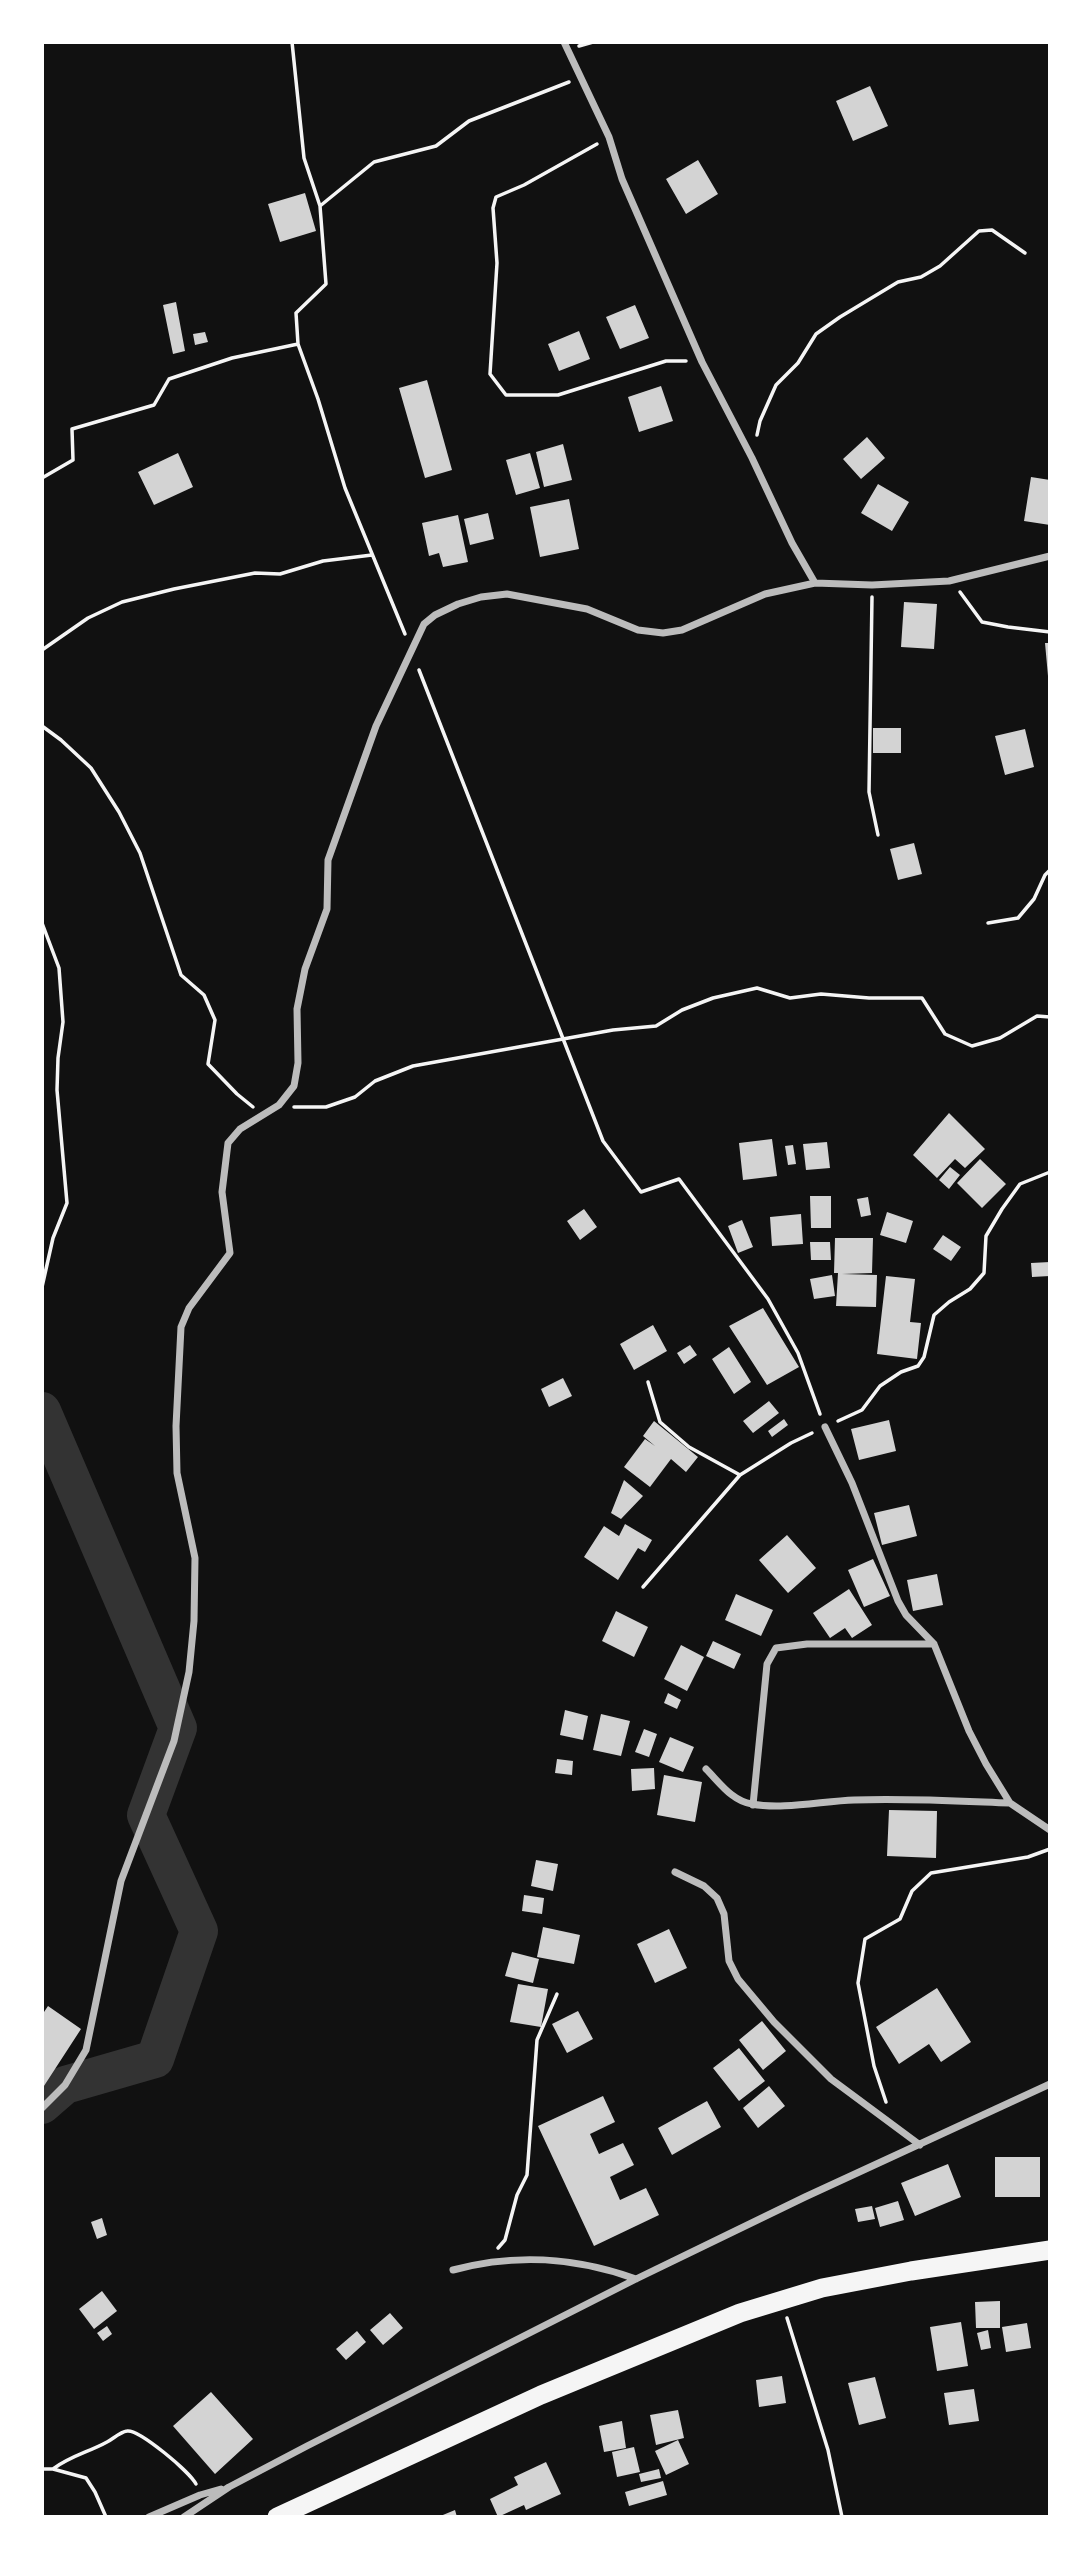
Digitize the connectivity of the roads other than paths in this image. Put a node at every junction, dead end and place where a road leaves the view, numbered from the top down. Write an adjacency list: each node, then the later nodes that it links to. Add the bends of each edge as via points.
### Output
1 (565, 42): 3 (street, via 610,137 622,178 702,362)
2 (1050, 556): 3 (street, via 949,580)
3 (814, 583): 12 (street, via 765,594 682,630 663,633 638,631 587,609 534,598 481,597 436,615 424,624 411,649 376,726 328,860 327,909 305,970 297,1009 296,1077 290,1094 279,1105 240,1129 228,1143 222,1192 230,1253 189,1308 181,1327 177,1473 195,1558 189,1672 176,1730 121,1881 86,2050 65,2085)
4 (825, 1427): 5 (street, via 852,1482 898,1601)
5 (934, 1644): 7 (street, via 969,1731); 8 (street, via 776,1648 767,1664)
6 (706, 1769): 8 (street, via 734,1798)
7 (1010, 1803): 8 (street, via 851,1800); 9 (street)
8 (752, 1805)
9 (1050, 1830)
10 (676, 1872): 13 (street, via 717,1898 724,1914 729,1961 774,2022 831,2079)
11 (1050, 2084): 13 (street)
12 (42, 2108)
13 (919, 2145): 16 (street)
14 (1050, 2250): 20 (highway, via 822,2288 740,2313 565,2384)
15 (453, 2270): 16 (street, via 488,2260 543,2259)
16 (636, 2279): 17 (street)
17 (229, 2487): 18 (street); 19 (street)
18 (149, 2517)
19 (184, 2517)
20 (277, 2517)

